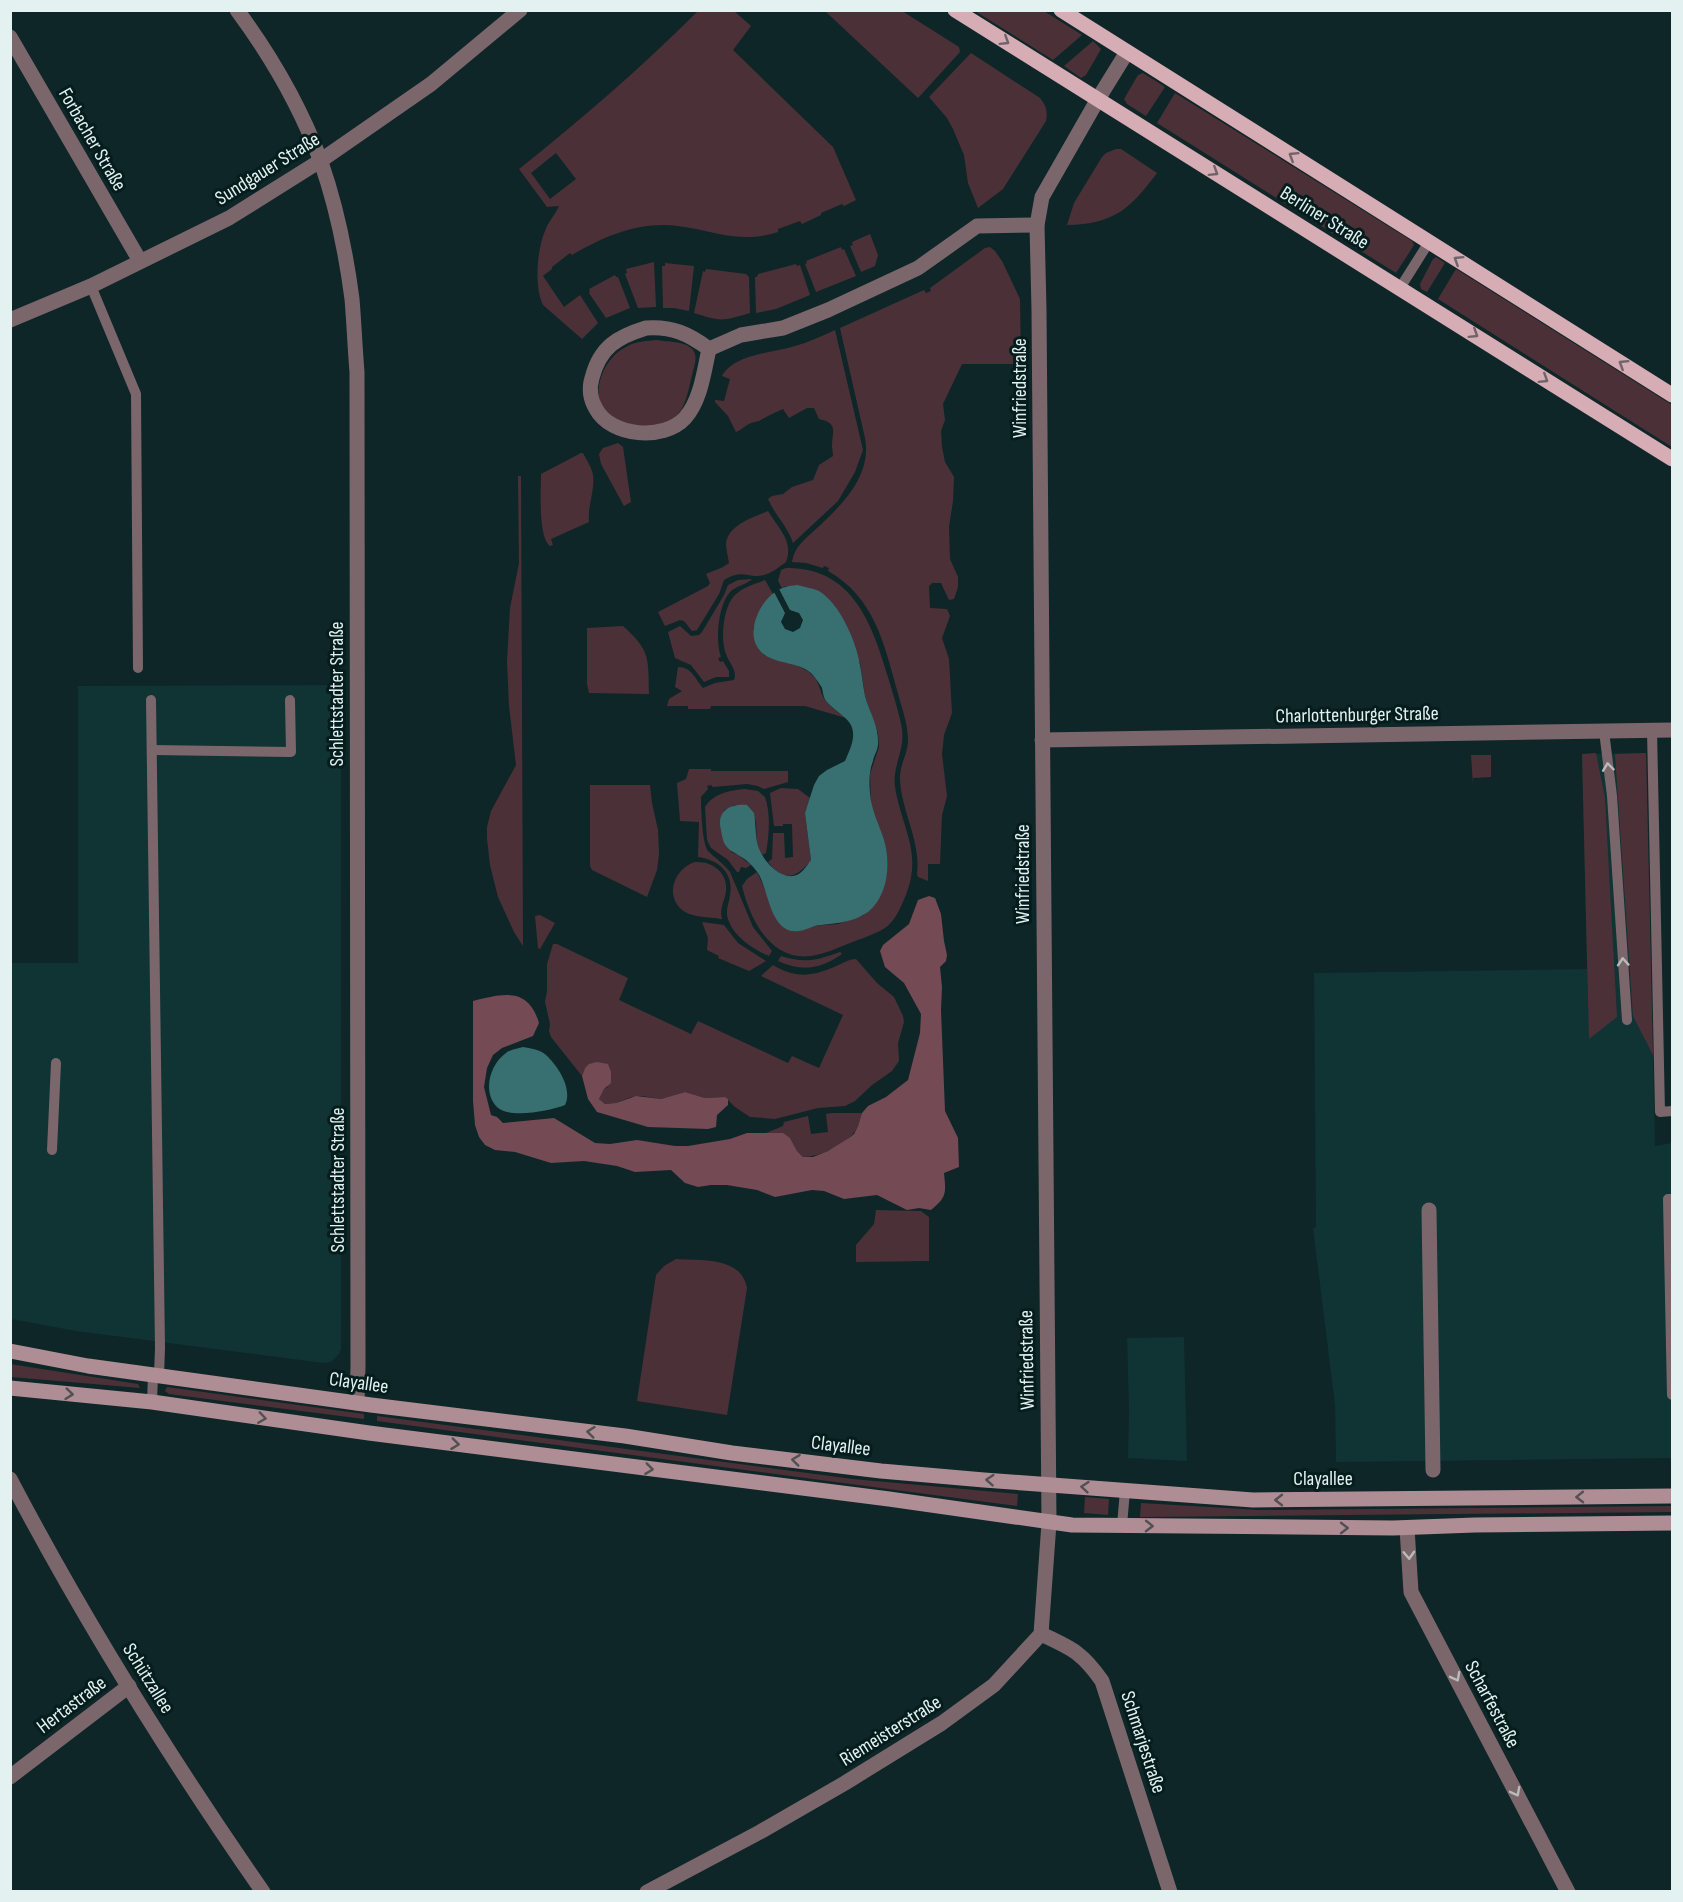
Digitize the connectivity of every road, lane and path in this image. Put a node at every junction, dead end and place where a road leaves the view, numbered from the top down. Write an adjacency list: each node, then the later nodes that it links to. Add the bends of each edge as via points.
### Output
1 (237, 10): 8 (street, Schlettstadter Straße, via 291,96)
2 (520, 10): 8 (street, Sundgauer Straße, via 431,84)
3 (956, 10): 7 (main road, Berliner Straße, one-way to 7)
4 (1061, 10): 6 (main road, Berliner Straße)
5 (10, 37): 11 (street, Forbacher Straße)
6 (1127, 52): 7 (street, Winfriedstraße); 10 (main road, Berliner Straße, one-way to 6)
7 (1098, 99): 9 (street, Winfriedstraße, via 1042,197); 13 (main road, Berliner Straße, one-way to 13)
8 (321, 161): 11 (street, Sundgauer Straße, via 229,218); 37 (street, Schlettstadter Straße, via 352,299 357,372)
9 (1037, 225): 15 (street, via 977,226 918,268 848,301 783,328 741,335); 24 (street, Winfriedstraße)
10 (1429, 242): 13 (lane); 16 (main road, Berliner Straße, one-way to 10)
11 (140, 261): 12 (street, Sundgauer Straße)
12 (91, 286): 14 (street, Sundgauer Straße); 18 (lane, via 136,394)
13 (1400, 288): 17 (main road, Berliner Straße, one-way to 17)
14 (10, 320)
15 (710, 349): 15 (street, via 672,329 646,328 622,337 596,362 591,389 595,409 615,426 626,429 643,433 669,429 690,410)
16 (1672, 395)
17 (1672, 459)
18 (138, 668)
19 (151, 700): 25 (lane)
20 (290, 700): 25 (lane, via 291,752)
21 (1652, 730): 22 (street, Charlottenburger Straße); 23 (street, Charlottenburger Straße); 28 (lane, via 1660,1112)
22 (1672, 730)
23 (1604, 731): 24 (street, Charlottenburger Straße); 26 (lane, one-way to 23)
24 (1042, 740): 40 (street, Winfriedstraße)
25 (152, 750): 33 (lane, via 160,1357)
26 (1627, 1020)
27 (56, 1063): 29 (lane)
28 (1672, 1111)
29 (52, 1150)
30 (1672, 1199): 35 (lane, via 1668,1199)
31 (1429, 1210): 38 (street)
32 (10, 1351): 33 (main road, Clayallee)
33 (156, 1375): 36 (lane); 37 (main road, Clayallee)
34 (10, 1388): 36 (main road, one-way to 36)
35 (1672, 1395)
36 (152, 1402): 43 (main road, one-way to 43)
37 (357, 1403): 40 (main road, Clayallee, one-way to 37, via 881,1471)
38 (1433, 1470)
39 (10, 1479): 48 (street, Schützallee)
40 (1048, 1483): 41 (main road, Clayallee, one-way to 40); 43 (street, Winfriedstraße)
41 (1125, 1491): 42 (main road, Clayallee, one-way to 41, via 1253,1500); 45 (lane)
42 (1672, 1496)
43 (1049, 1523): 45 (main road); 47 (street)
44 (1672, 1523): 46 (main road)
45 (1122, 1526): 46 (main road, one-way to 46)
46 (1407, 1528): 53 (street, Scharfestraße, one-way to 53, via 1411,1592)
47 (1041, 1634): 51 (street, Riemeisterstraße, via 994,1685 942,1723 845,1784); 52 (street, Schmarjestraße, via 1076,1651 1102,1681)
48 (129, 1686): 49 (street, Hertastraße); 50 (street, Schützallee)
49 (10, 1777)
50 (263, 1892)
51 (647, 1892)
52 (1170, 1892)
53 (1568, 1892)

